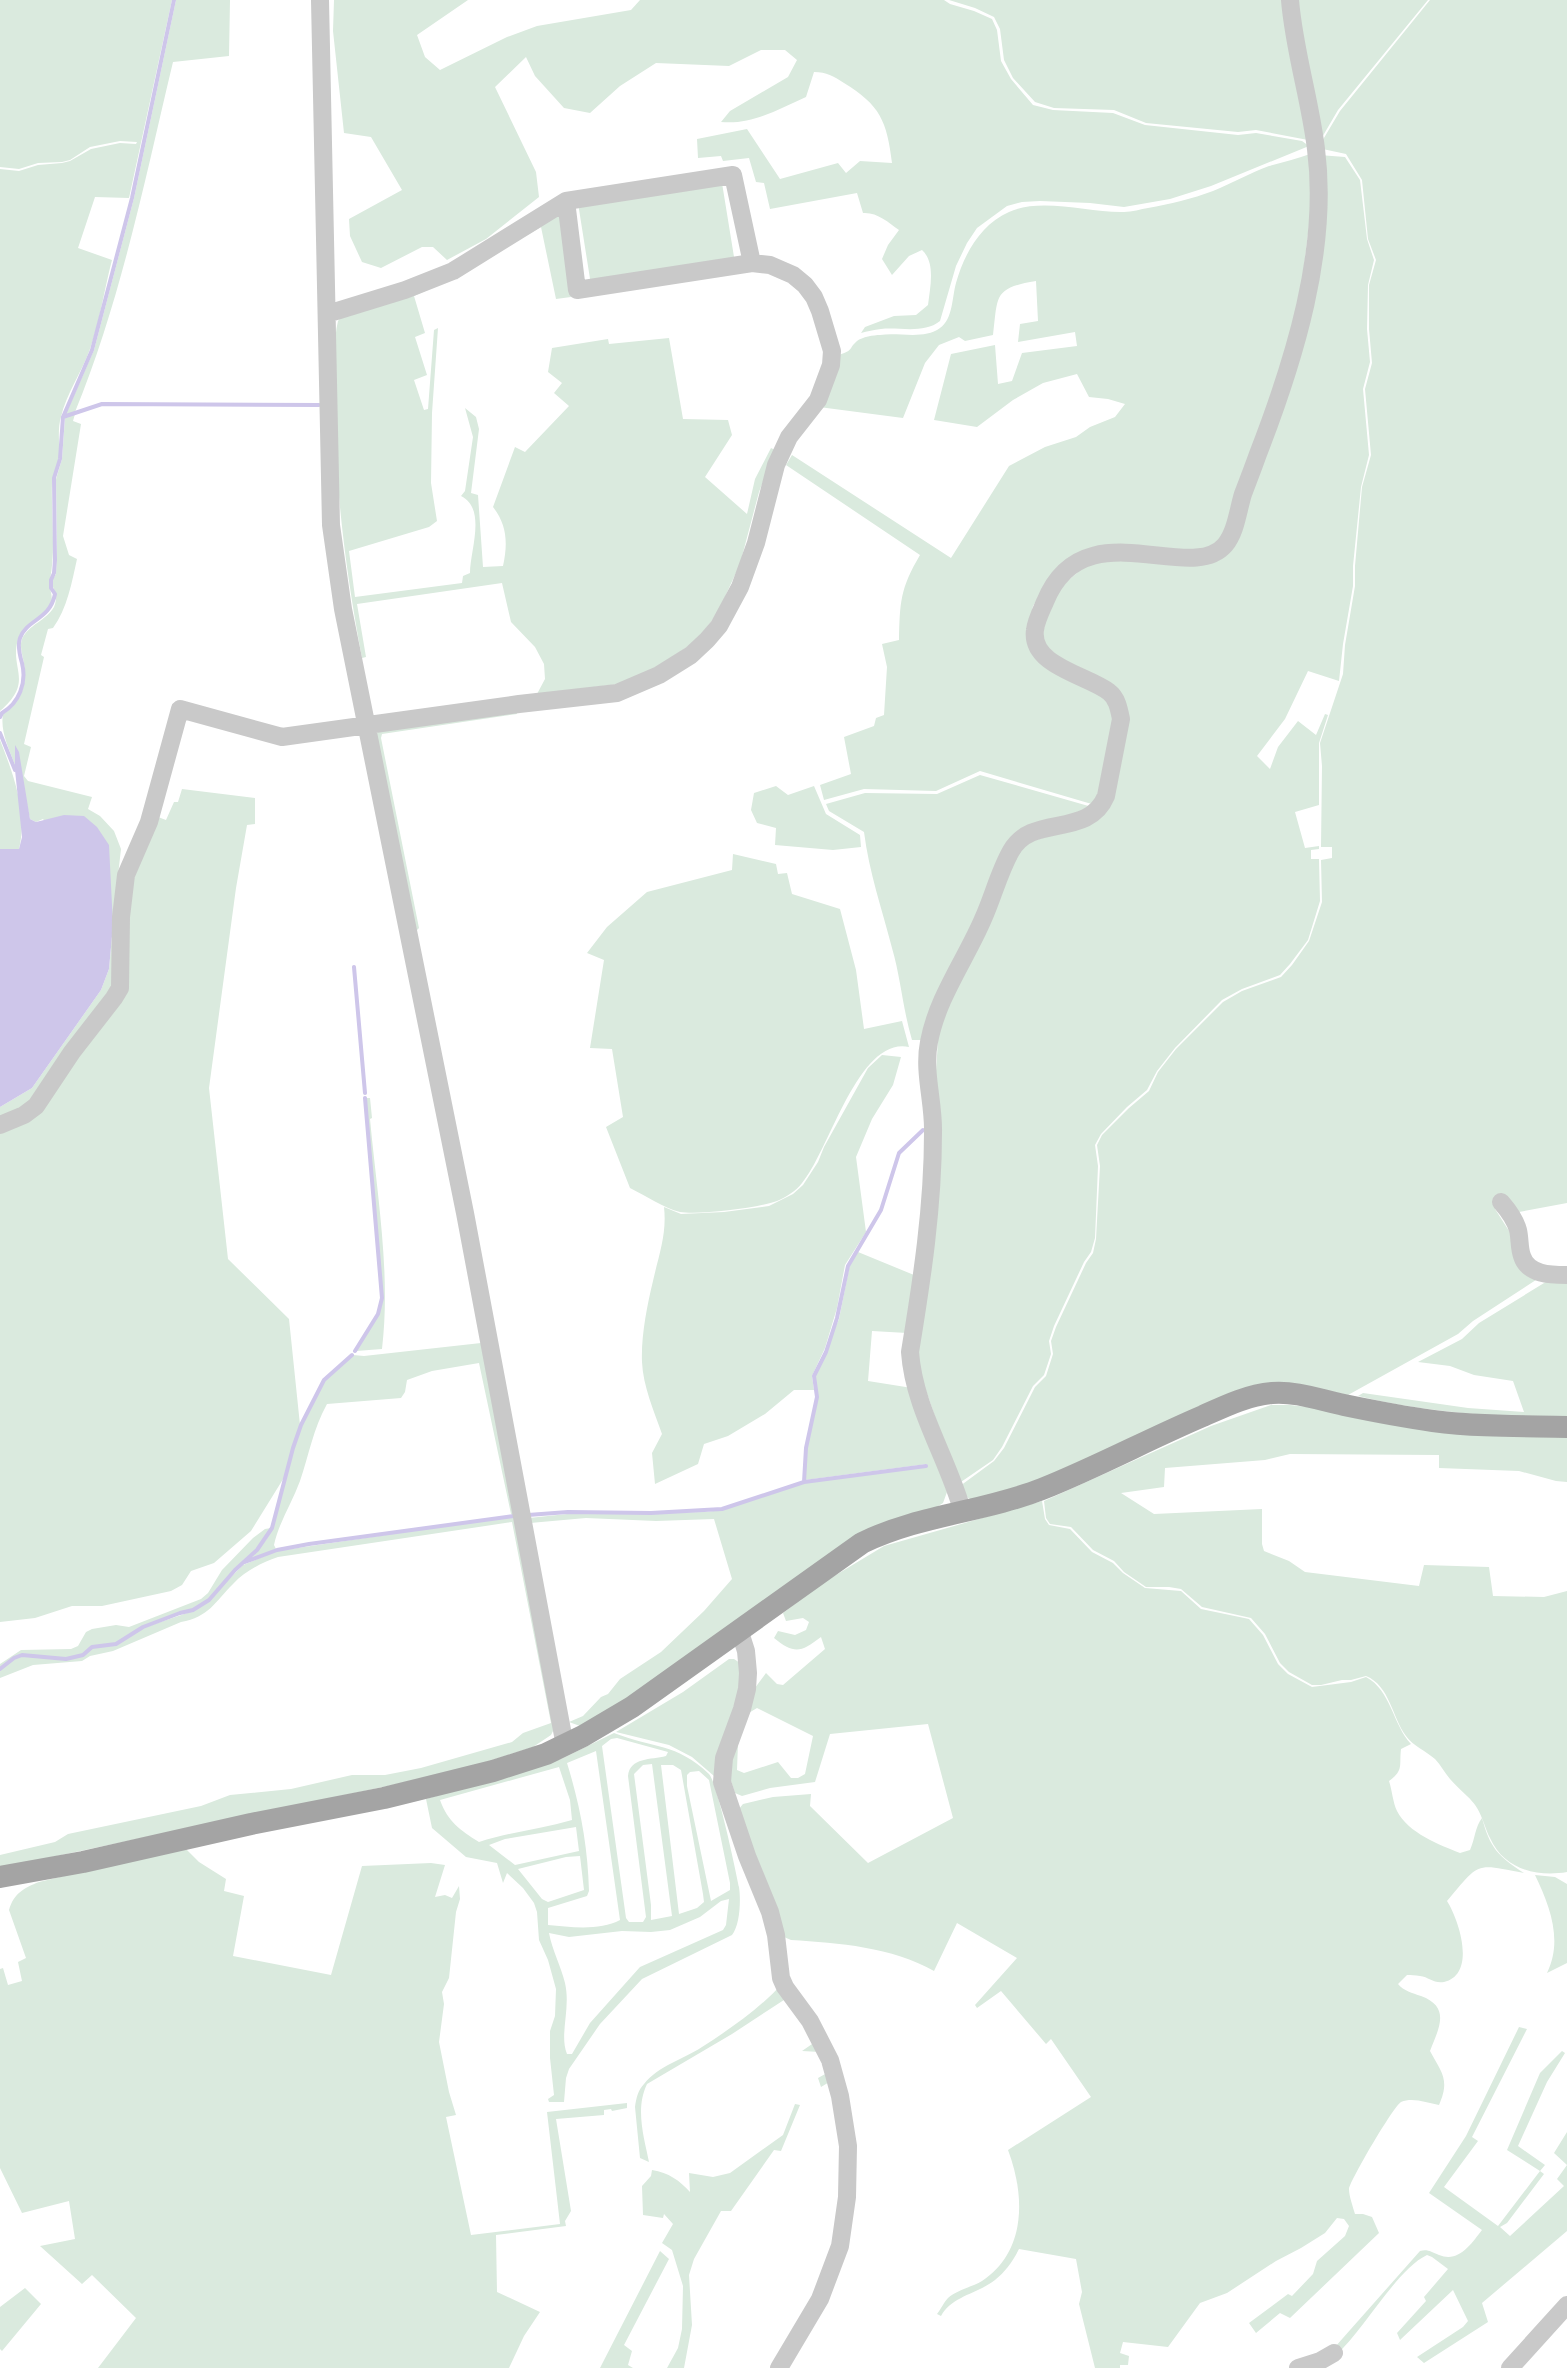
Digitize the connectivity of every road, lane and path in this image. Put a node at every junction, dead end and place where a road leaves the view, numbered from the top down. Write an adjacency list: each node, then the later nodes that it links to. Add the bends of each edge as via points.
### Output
1 (320, 0): 5 (street)
2 (1290, 0): 11 (street, via 1316,149 1320,222 1277,408 1230,536 1219,550 1196,559 1136,552 1088,557 1054,583 1034,631 1041,653 1111,693 1119,708 1106,796 1089,817 1036,831 1017,842 929,1042 932,1182 910,1352 916,1394)
3 (566, 201): 4 (street, via 733,175); 4 (street, via 577,290); 5 (street, via 436,280)
4 (752, 263): 6 (street, via 770,265 805,285 820,311 831,365 818,400 783,450 748,567 719,626 691,655 617,693)
5 (327, 314): 6 (street, via 331,525)
6 (367, 724): 7 (street, via 282,737 180,709 149,822 124,884 120,988 36,1106); 13 (street)
7 (0, 1125)
8 (1501, 1202): 9 (street, via 1515,1220 1527,1265 1550,1275)
9 (1567, 1275)
10 (1567, 1427): 11 (main road, via 1433,1421 1302,1395 1256,1395 1041,1489)
11 (963, 1513): 12 (main road, via 862,1543)
12 (739, 1629): 13 (main road, via 632,1707); 17 (street, via 746,1651 747,1689 724,1758 722,1782 770,1912 781,1978 830,2060 848,2146 840,2246 820,2299)
13 (565, 1746): 14 (main road, via 493,1771 384,1798)
14 (0, 1877)
15 (1567, 2305): 19 (street)
16 (1334, 2353): 18 (street)
17 (779, 2368)
18 (1298, 2368)
19 (1510, 2368)

